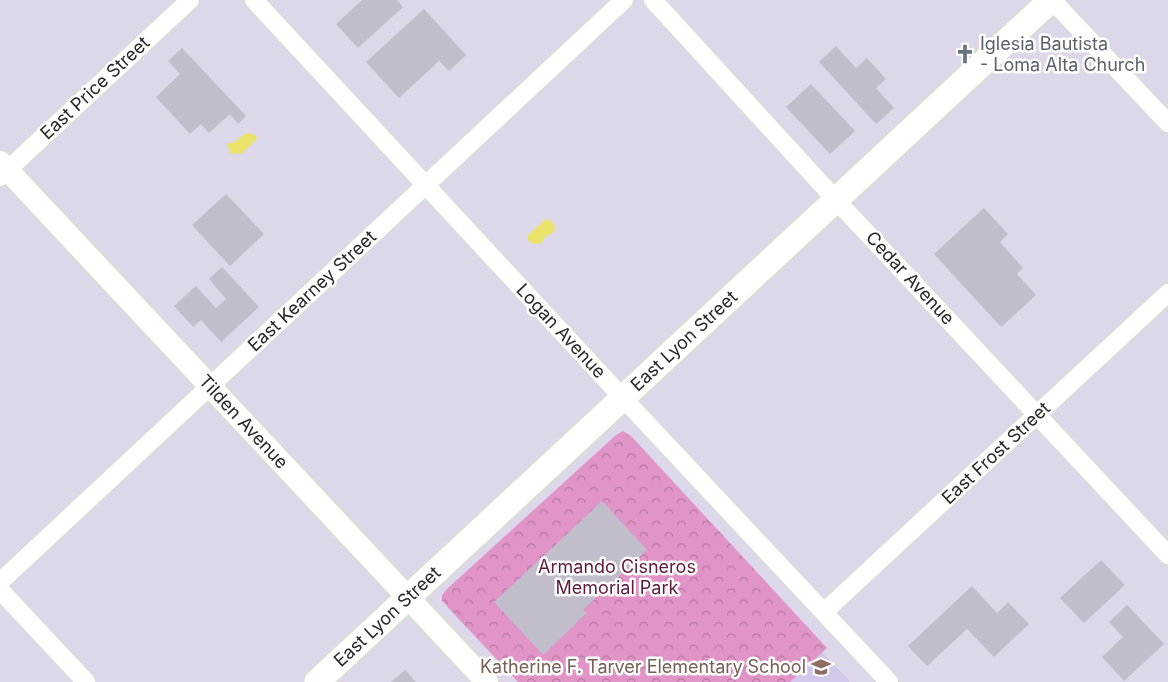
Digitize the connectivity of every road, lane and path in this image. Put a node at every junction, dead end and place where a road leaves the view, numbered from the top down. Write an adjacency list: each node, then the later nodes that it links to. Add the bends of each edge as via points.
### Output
1 (190, 0): 7 (street, East Price Street)
2 (254, 0): 8 (street, Logan Avenue)
3 (624, 0): 8 (street, East Kearney Street)
4 (653, 0): 9 (street, Cedar Avenue)
5 (1052, 0): 6 (street); 9 (main road, East Lyon Street)
6 (1168, 123)
7 (2, 169): 11 (street, Tilden Avenue)
8 (426, 185): 11 (street, East Kearney Street); 12 (street, Logan Avenue)
9 (836, 200): 12 (main road, East Lyon Street); 13 (street, Cedar Avenue)
10 (1168, 293): 13 (street, East Frost Street)
11 (210, 386): 15 (street, East Kearney Street); 17 (street, Tilden Avenue)
12 (623, 398): 17 (main road, East Lyon Street); 18 (street, Logan Avenue)
13 (1038, 414): 14 (street, Cedar Avenue); 18 (street, East Frost Street)
14 (1168, 555)
15 (0, 582)
16 (0, 590): 19 (street)
17 (408, 598): 20 (main road, East Lyon Street); 21 (street, Tilden Avenue)
18 (824, 612): 22 (street, Logan Avenue)
19 (86, 682)
20 (317, 682)
21 (486, 682)
22 (889, 682)

